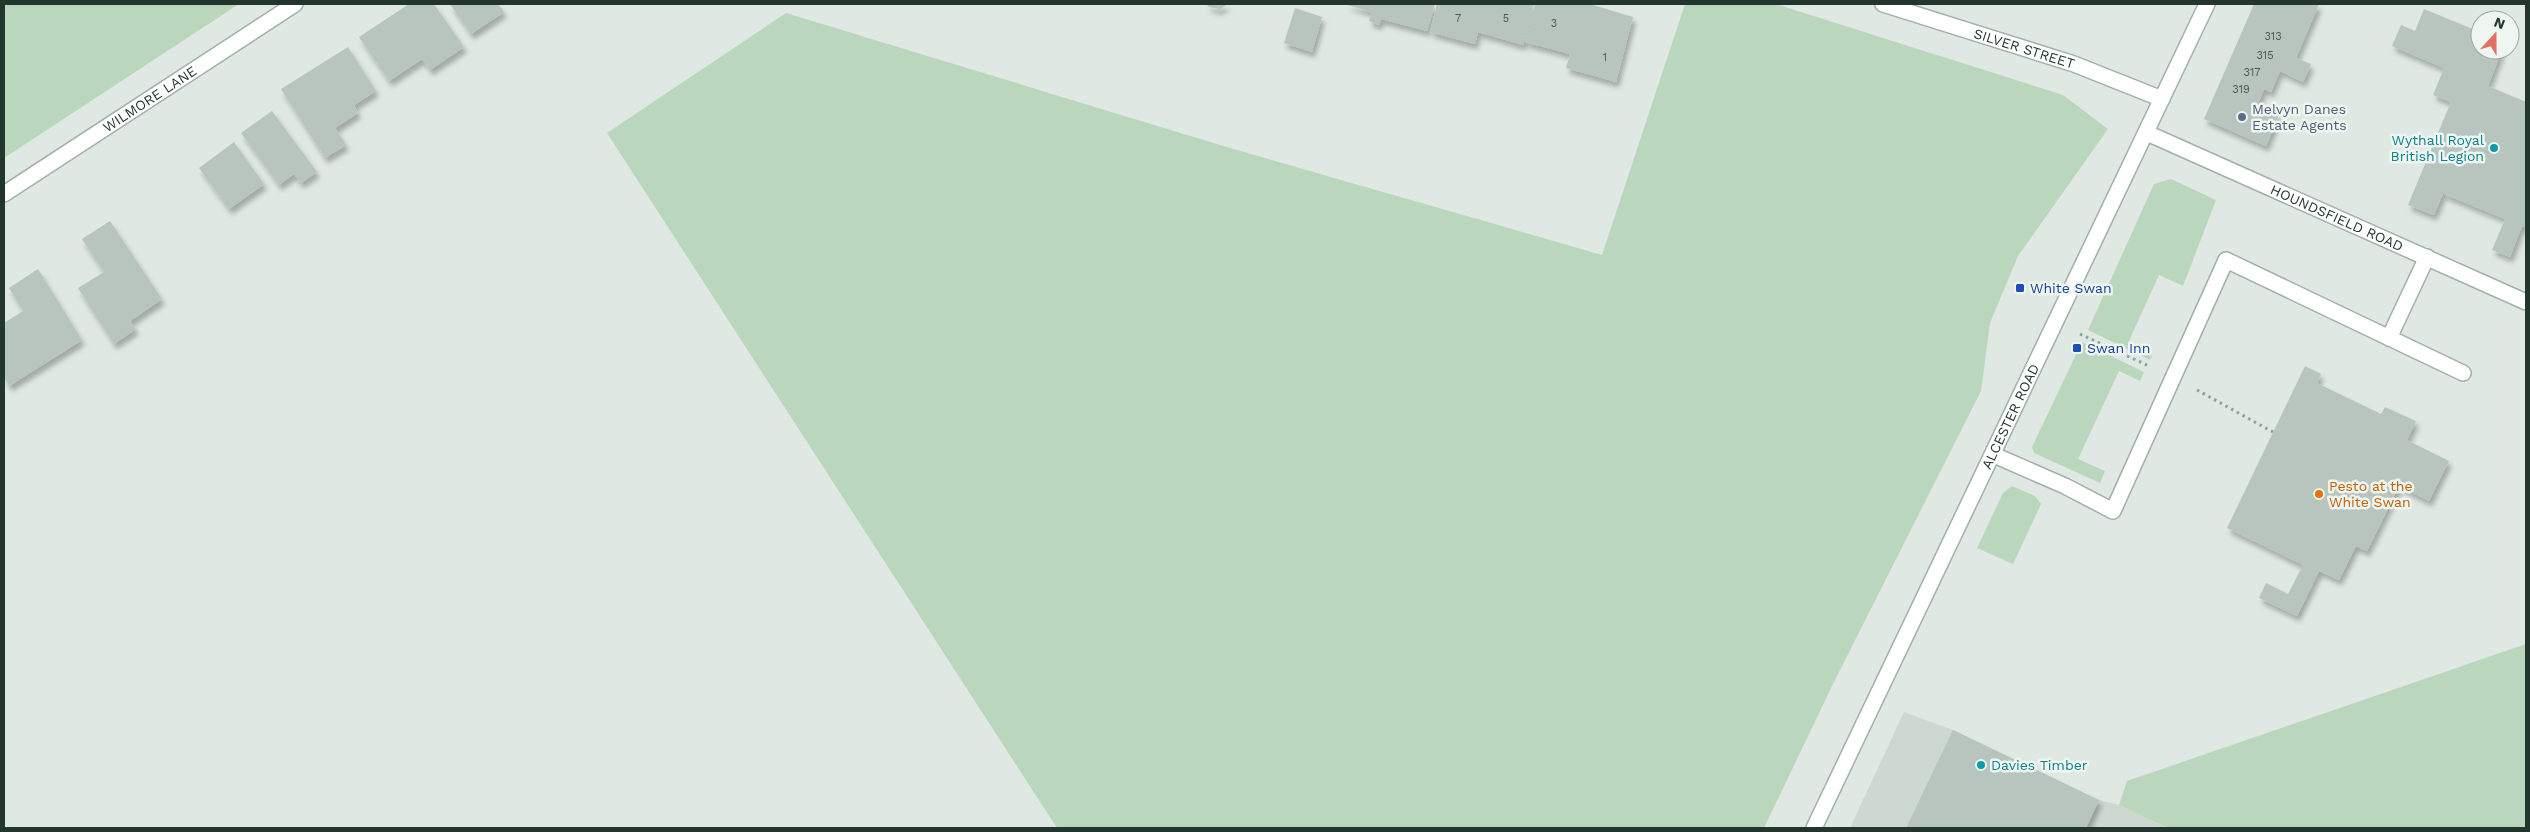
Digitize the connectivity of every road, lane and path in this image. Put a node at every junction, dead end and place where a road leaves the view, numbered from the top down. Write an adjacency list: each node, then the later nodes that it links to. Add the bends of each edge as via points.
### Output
1 (295, 4): 6 (street, WILMORE LANE)
2 (1883, 4): 4 (street, SILVER STREET, via 2074,64)
3 (2207, 4): 4 (street, ALCESTER ROAD)
4 (2162, 99): 5 (street, ALCESTER ROAD)
5 (2146, 133): 7 (street, HOUNDSFIELD ROAD); 11 (street, ALCESTER ROAD)
6 (4, 194)
7 (2427, 257): 8 (street, HOUNDSFIELD ROAD); 9 (street)
8 (2526, 302)
9 (2390, 338): 10 (street); 11 (street, via 2226,260 2113,511)
10 (2463, 373)
11 (1994, 455): 12 (street, ALCESTER ROAD)
12 (1818, 827)

